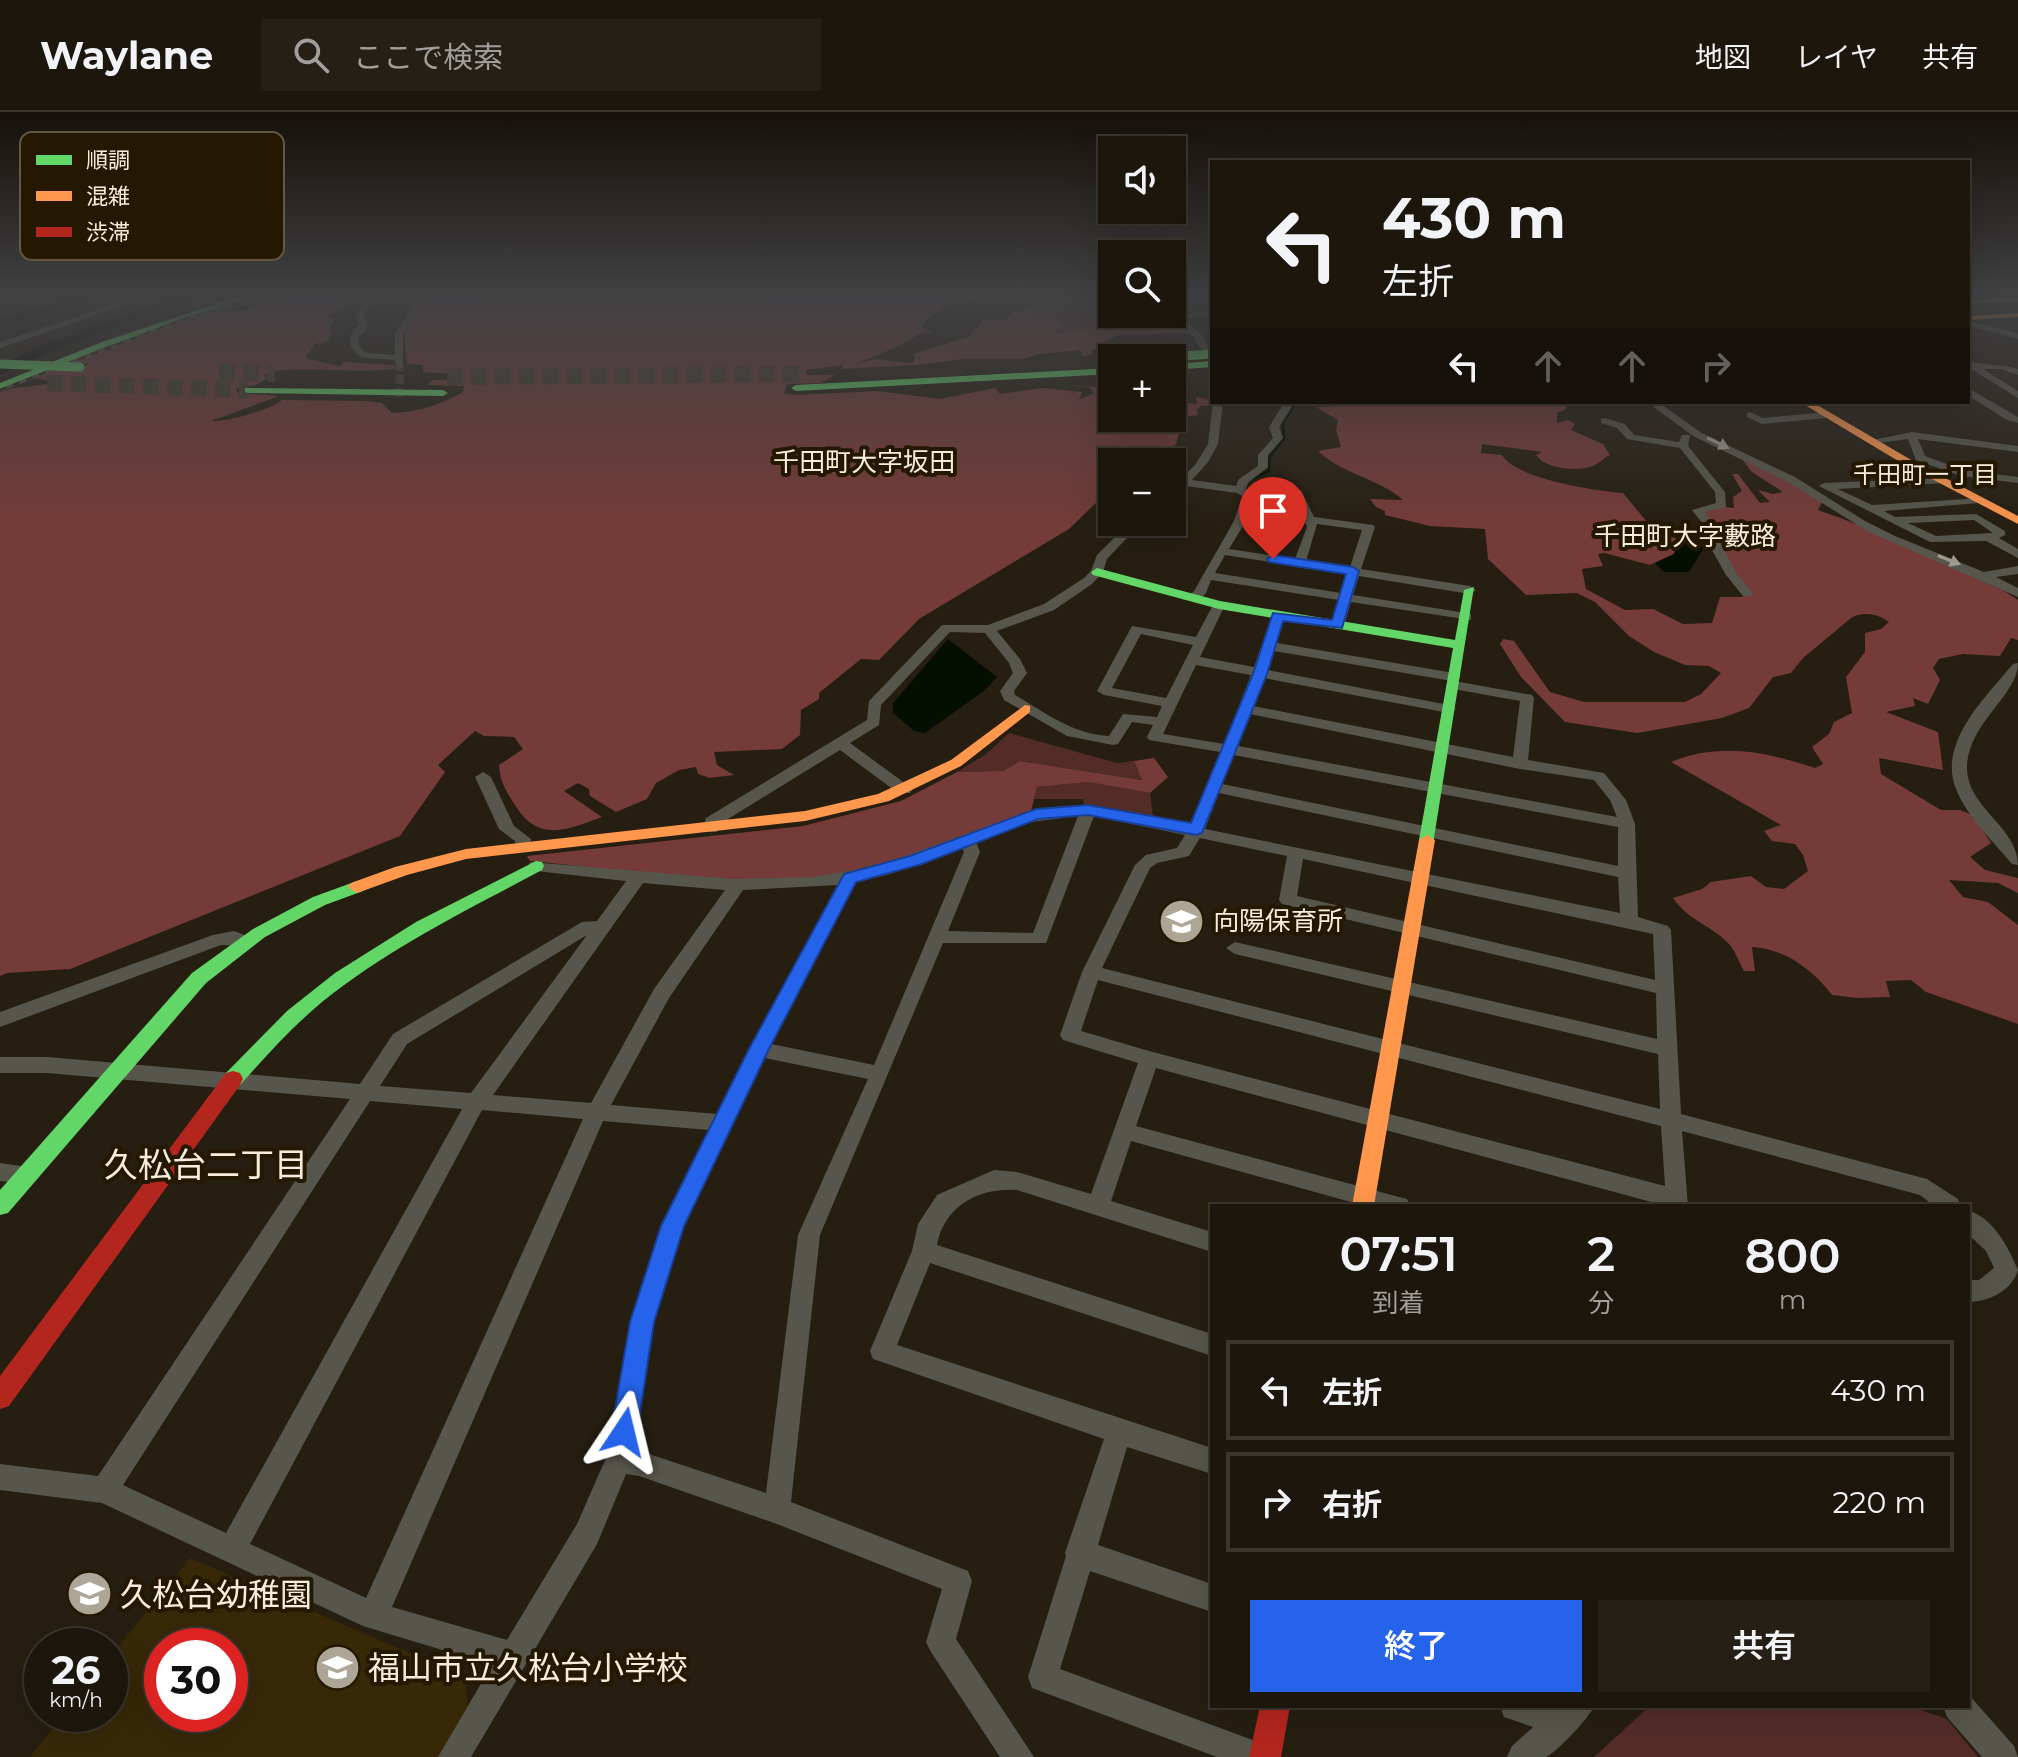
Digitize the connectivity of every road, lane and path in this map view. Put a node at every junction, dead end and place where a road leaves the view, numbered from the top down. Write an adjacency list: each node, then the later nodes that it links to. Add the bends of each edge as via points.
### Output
1 (28, 373): 6 (main road)
2 (928, 373): 3 (main road, via 800,381)
3 (1057, 373)
4 (1984, 373): 9 (street)
5 (275, 374): 10 (main road, via 445,385)
6 (0, 383): 7 (main road)
7 (47, 383)
8 (1970, 384): 9 (street)
9 (2001, 384): 12 (street)
10 (248, 390)
11 (1970, 392): 19 (street)
12 (2018, 395)
13 (1218, 404): 27 (street, via 1215,439)
14 (1286, 404): 33 (street, via 1274,427 1278,438 1263,455 1263,467 1243,481)
15 (1655, 404): 21 (street)
16 (1808, 404): 18 (main road)
17 (1750, 415): 18 (street, via 1762,421)
18 (1827, 415): 23 (main road)
19 (2018, 420)
20 (1604, 421): 24 (street, via 1621,426 1631,437)
21 (1695, 432): 24 (street); 32 (street, one-way to 32)
22 (1912, 435): 23 (street); 26 (street); 26 (street, via 1920,458 1961,473)
23 (1873, 441): 29 (main road)
24 (1683, 446): 51 (street, via 1720,492 1722,505 1698,510 1719,537 1714,543)
25 (2018, 449): 26 (street)
26 (1981, 460): 28 (street)
27 (1186, 479)
28 (2018, 480)
29 (1941, 481): 31 (street); 35 (main road)
30 (1186, 482): 33 (street)
31 (1824, 486): 32 (street); 36 (street)
32 (1807, 487): 48 (street, one-way to 48, via 1877,532)
33 (1240, 490): 42 (street, via 1248,495 1247,505)
34 (1297, 492): 37 (street)
35 (1978, 500): 36 (street); 39 (main road)
36 (1869, 509): 38 (street)
37 (1312, 520): 44 (street); 46 (street, via 1369,527)
38 (1891, 520): 41 (street, via 1934,540); 41 (street, via 1976,517 2001,533)
39 (2018, 521)
40 (1122, 536): 47 (street, via 1101,558)
41 (1988, 537): 43 (street)
42 (1221, 551): 44 (street); 49 (street)
43 (2018, 554)
44 (1299, 563): 46 (street)
45 (2018, 570): 48 (street)
46 (1353, 571): 50 (street); 53 (street)
47 (1097, 572): 54 (main road); 60 (street, via 1049,607)
48 (1985, 575): 52 (street)
49 (1210, 576): 53 (street); 54 (street)
50 (1470, 590): 57 (main road)
51 (1747, 593)
52 (2018, 593)
53 (1346, 596): 57 (street); 58 (street)
54 (1194, 598): 55 (main road)
55 (1219, 605): 56 (main road); 61 (street)
56 (1278, 616): 58 (main road); 63 (street)
57 (1466, 617): 62 (main road)
58 (1337, 625): 62 (main road)
59 (947, 628): 60 (street); 64 (street, via 971,633); 74 (street, via 874,704 874,722)
60 (989, 629): 64 (street)
61 (1199, 642): 65 (street); 69 (street, via 1137,629 1104,691)
62 (1460, 645): 68 (main road)
63 (1269, 646): 67 (street); 68 (street)
64 (1003, 650): 70 (street, via 1020,673 1010,685 1009,697)
65 (1193, 660): 67 (street); 69 (street)
66 (2018, 667): 90 (street, via 1959,750 1962,786)
67 (1260, 674): 71 (street); 72 (street)
68 (1454, 681): 72 (main road); 77 (street, via 1527,698)
69 (1171, 703): 73 (street)
70 (1025, 709): 73 (street, via 1098,742 1113,741 1128,717); 81 (main road, via 956,763)
71 (1246, 709): 75 (street); 76 (street)
72 (1449, 709): 75 (main road)
73 (1162, 722): 76 (street, via 1154,737)
74 (842, 744): 81 (street); 84 (street, via 712,822)
75 (1444, 748): 77 (street); 80 (main road)
76 (1229, 749): 79 (street); 80 (street)
77 (1520, 764): 83 (street, via 1599,776 1620,800)
78 (483, 777): 88 (street, via 507,829 523,839)
79 (1212, 787): 85 (street); 86 (street)
80 (1436, 787): 83 (street); 86 (main road)
81 (904, 790): 84 (main road, via 805,816)
82 (1088, 810): 85 (street); 87 (street, via 1036,814); 100 (street, via 1040,939)
83 (1627, 824): 92 (street)
84 (711, 828): 88 (main road)
85 (1196, 830): 89 (street); 103 (street, via 1183,852 1143,865)
86 (1427, 831): 92 (street); 94 (main road)
87 (968, 841): 95 (street); 100 (street, via 972,852)
88 (524, 847): 101 (main road, via 466,854 401,871 319,901)
89 (1296, 852): 94 (street); 99 (street, via 1288,900)
90 (2018, 860)
91 (536, 866): 93 (street); 114 (main road, via 357,967 274,1035)
92 (1626, 873): 97 (street)
93 (639, 876): 96 (street); 98 (street)
94 (1420, 877): 97 (street); 99 (main road)
95 (850, 878): 96 (street); 107 (street)
96 (737, 886): 117 (street, via 661,994)
97 (1629, 921): 105 (street, via 1662,930)
98 (601, 928): 115 (street, via 588,926 400,1039); 116 (street)
99 (1412, 931): 104 (main road); 105 (street)
100 (937, 937): 113 (street)
101 (247, 942): 106 (street, via 219,939); 112 (main road, via 199,978)
102 (1235, 948): 104 (street)
103 (1091, 972): 109 (street); 110 (street, via 1070,1035)
104 (1403, 987): 108 (street); 109 (main road)
105 (1666, 989): 108 (street)
106 (0, 1020)
107 (759, 1049): 113 (street); 120 (street)
108 (1668, 1049): 118 (street)
109 (1391, 1050): 118 (street); 119 (main road)
110 (1149, 1059): 119 (street); 121 (street)
111 (0, 1065): 112 (street)
112 (116, 1072): 114 (street); 123 (main road)
113 (880, 1074): 141 (street, via 809,1235)
114 (231, 1081): 115 (street); 135 (main road)
115 (365, 1091): 116 (street); 140 (street)
116 (477, 1101): 117 (street); 142 (street)
117 (597, 1112): 120 (street); 145 (street)
118 (1671, 1120): 125 (street); 127 (street, via 1927,1188)
119 (1378, 1121): 124 (main road); 125 (street)
120 (723, 1123): 137 (street, via 672,1226 655,1274)
121 (1125, 1131): 124 (street); 129 (street)
122 (0, 1172): 123 (street)
123 (27, 1174): 128 (main road)
124 (1364, 1201): 126 (street)
125 (1677, 1202)
126 (1385, 1204)
127 (1947, 1204)
128 (0, 1206)
129 (1098, 1206): 131 (street); 132 (street, via 994,1179 945,1202 929,1224)
130 (1970, 1222): 133 (street, via 1995,1244 2007,1271 1984,1291)
131 (1210, 1241)
132 (924, 1251): 134 (street); 136 (street, via 882,1351)
133 (1970, 1291)
134 (1210, 1344)
135 (0, 1397)
136 (1119, 1432): 138 (street); 143 (street)
137 (619, 1459): 141 (street); 146 (street, via 587,1534)
138 (1210, 1460)
139 (0, 1477): 140 (street)
140 (104, 1490): 142 (street)
141 (777, 1510): 152 (street, via 958,1581 941,1642)
142 (232, 1550): 145 (street)
143 (1079, 1553): 144 (street); 153 (street, via 1043,1677)
144 (1210, 1597)
145 (373, 1616): 146 (street)
146 (515, 1657): 151 (street)
147 (1275, 1708): 154 (main road)
148 (1527, 1708): 150 (street)
149 (1960, 1708): 156 (street)
150 (1571, 1715): 155 (street)
151 (454, 1757)
152 (1018, 1757)
153 (1258, 1757)
154 (1265, 1757)
155 (1523, 1757)
156 (2003, 1757)

